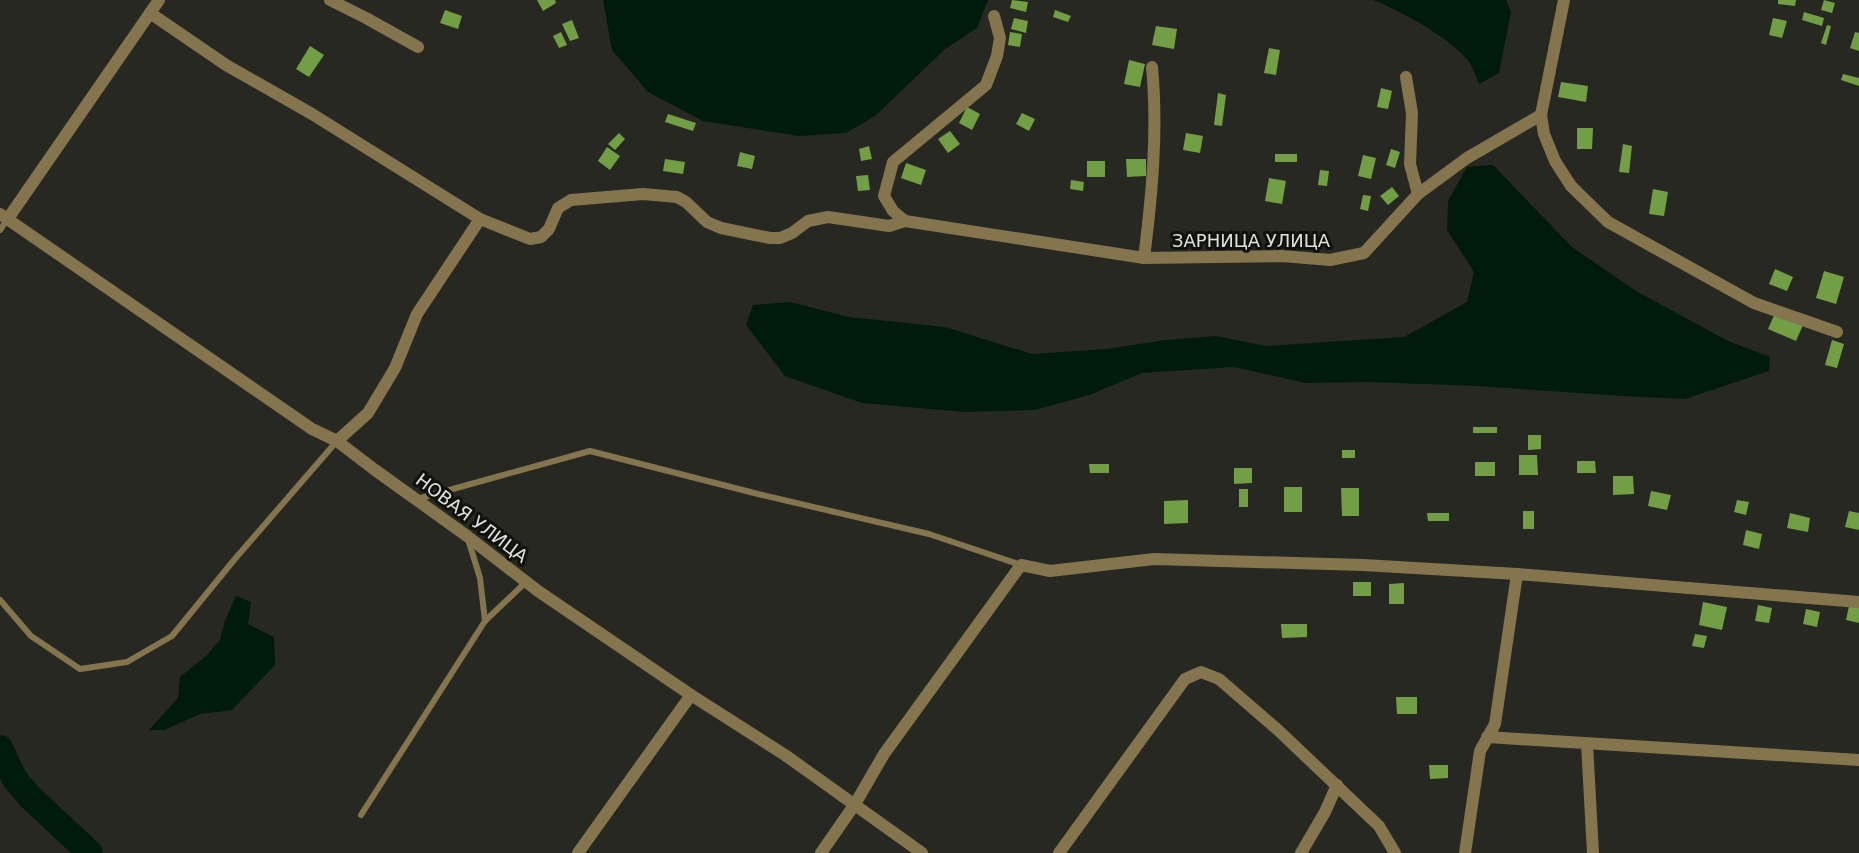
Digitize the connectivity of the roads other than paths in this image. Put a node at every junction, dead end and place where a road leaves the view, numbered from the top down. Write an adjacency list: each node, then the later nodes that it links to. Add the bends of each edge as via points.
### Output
1 (159, 0): 4 (street)
2 (330, 0): 6 (street)
3 (1564, 0): 9 (street)
4 (150, 13): 11 (street, ЗАРНИЦА УЛИЦА, via 226,65); 12 (street)
5 (994, 16): 13 (street, via 1000,38 986,85 893,162 884,196)
6 (418, 47)
7 (1152, 67): 14 (street, via 1152,194)
8 (1406, 77): 10 (street, via 1412,113 1410,164)
9 (1541, 115): 10 (street, ЗАРНИЦА УЛИЦА, via 1467,158); 15 (street, via 1555,161 1571,186 1608,222 1754,303)
10 (1418, 194): 14 (street, ЗАРНИЦА УЛИЦА, via 1364,253 1330,260 1282,256)
11 (480, 219): 13 (street, ЗАРНИЦА УЛИЦА, via 530,239 541,237 558,208 571,200 643,194 678,197 707,222 770,238 780,238 807,221 828,217 889,226); 16 (street, via 417,314 395,368 368,412)
12 (2, 221): 16 (street, НОВАЯ УЛИЦА, via 312,429)
13 (905, 221): 14 (street, ЗАРНИЦА УЛИЦА)
14 (1144, 258)
15 (1838, 332)
16 (337, 441): 17 (street, НОВАЯ УЛИЦА); 22 (lane, via 172,636 127,662 80,669 31,636)
17 (417, 499): 18 (street, НОВАЯ УЛИЦА); 19 (lane, via 590,451 929,534)
18 (467, 536): 21 (street, НОВАЯ УЛИЦА); 24 (lane, via 480,578)
19 (1021, 566): 20 (street, via 1050,572 1155,559); 30 (street, via 884,754)
20 (1517, 574): 23 (street); 26 (street, via 1495,724)
21 (526, 581): 24 (lane); 25 (street, НОВАЯ УЛИЦА)
22 (0, 600)
23 (1859, 602)
24 (485, 621): 31 (lane)
25 (691, 695): 30 (street, НОВАЯ УЛИЦА); 32 (street)
26 (1487, 737): 27 (street); 38 (street, via 1480,751)
27 (1587, 744): 28 (street); 39 (street)
28 (1859, 760)
29 (1337, 785): 35 (street, via 1219,679 1201,672 1185,679); 36 (street); 37 (street, via 1379,826)
30 (855, 804): 33 (street); 34 (street, НОВАЯ УЛИЦА)
31 (361, 815)
32 (578, 853)
33 (821, 853)
34 (921, 853)
35 (1059, 853)
36 (1301, 853)
37 (1395, 853)
38 (1466, 853)
39 (1593, 853)

